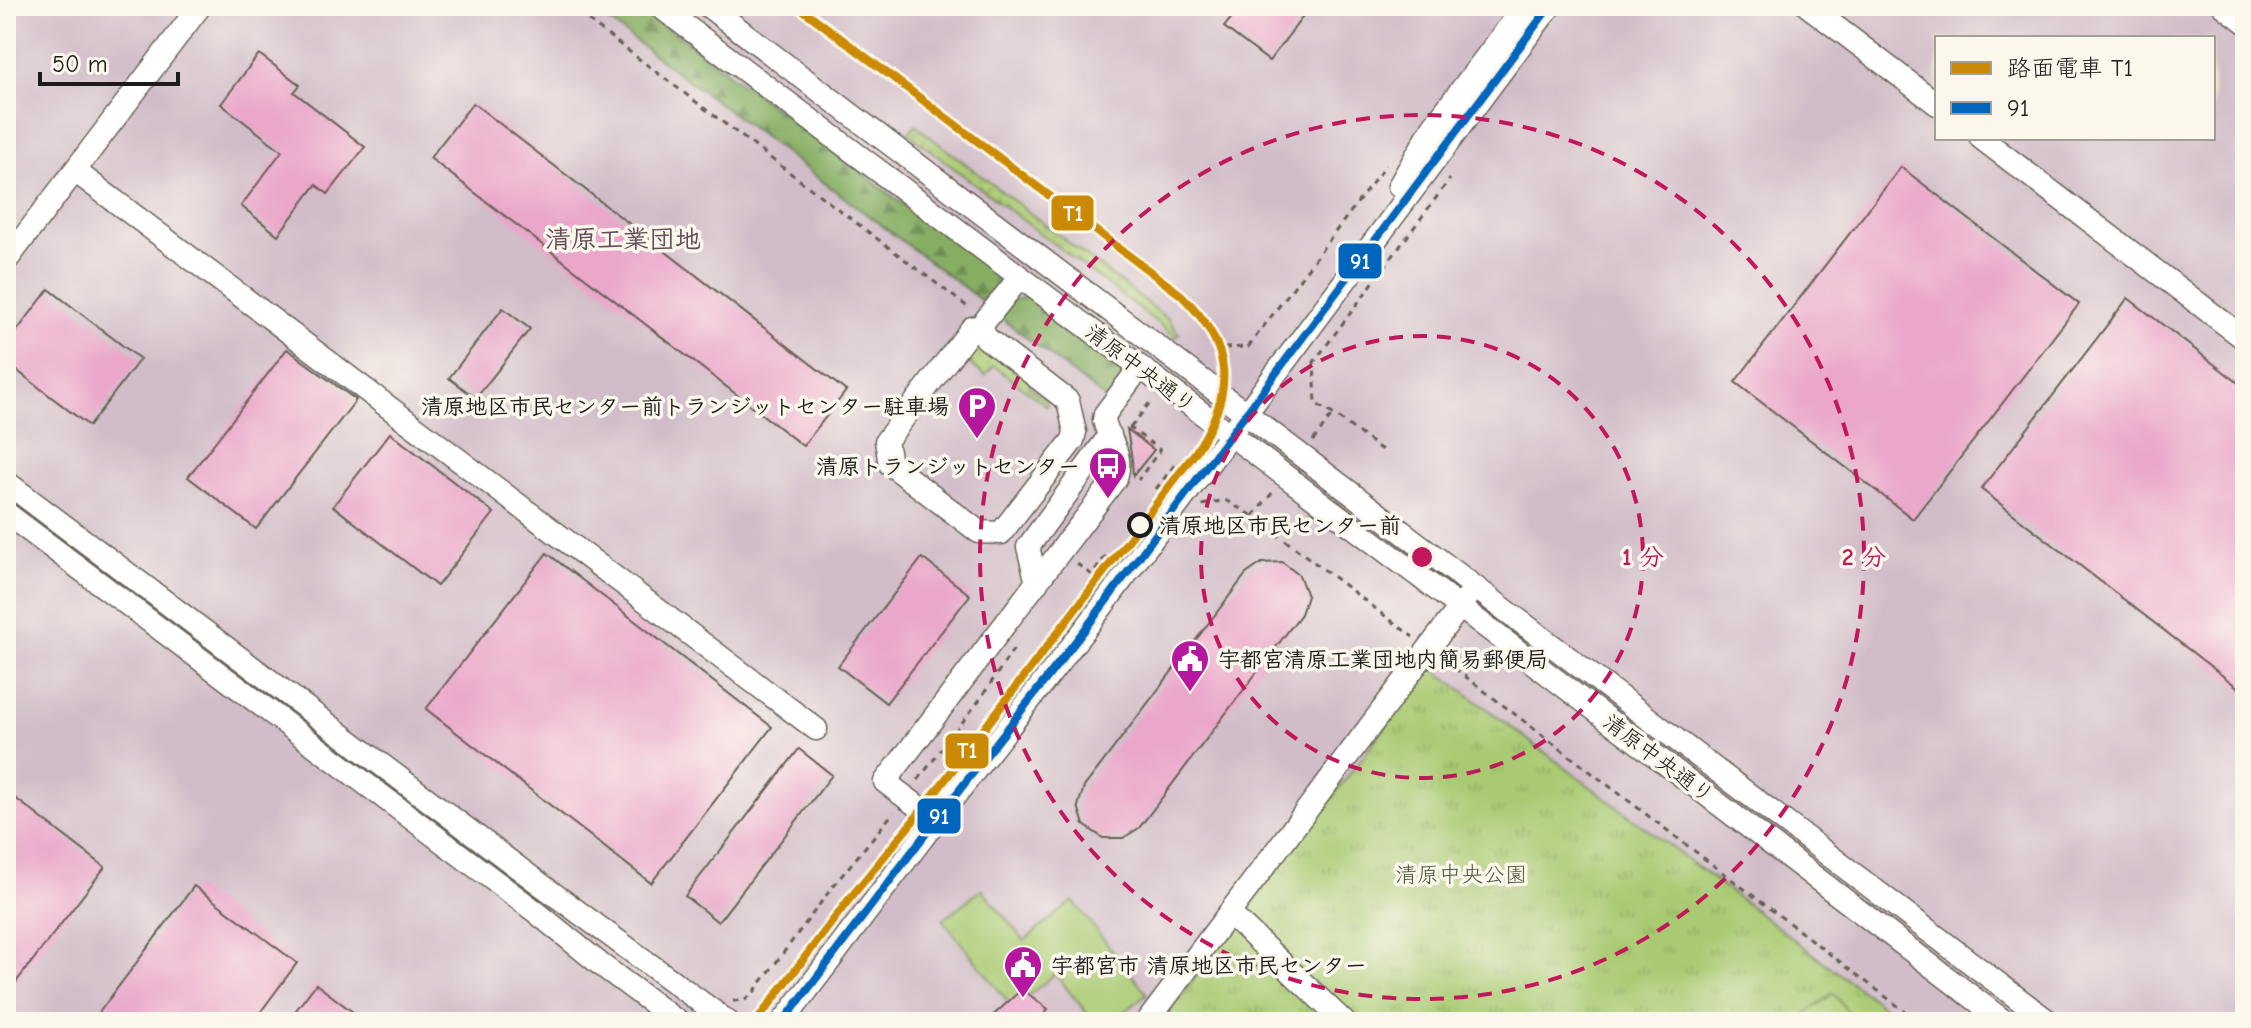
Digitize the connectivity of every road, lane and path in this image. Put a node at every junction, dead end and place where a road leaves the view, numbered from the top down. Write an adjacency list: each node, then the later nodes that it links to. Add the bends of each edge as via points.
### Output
1 (200, 6): 13 (street)
2 (569, 6): 18 (path)
3 (659, 6): 17 (street, 清原中央通り)
4 (708, 6): 24 (street, 清原中央通り)
5 (1525, 6): 16 (street, via 1433,127)
6 (1550, 6): 16 (street)
7 (1808, 6): 10 (street)
8 (2224, 6): 9 (street)
9 (2245, 22)
10 (1935, 102)
11 (1984, 140): 19 (street)
12 (1391, 158): 20 (path, via 1248,347)
13 (75, 171): 15 (street); 43 (street)
14 (1450, 179): 25 (path, via 1314,362 1316,404)
15 (6, 261)
16 (1354, 267): 24 (street)
17 (1019, 278): 18 (street); 21 (street, 清原中央通り)
18 (984, 323): 18 (street, via 986,338 1068,401 1075,432 1001,533 979,532 890,464 886,441 972,328)
19 (2245, 339)
20 (1224, 348)
21 (1140, 367): 23 (street); 27 (street, 清原中央通り)
22 (1156, 395): 26 (path)
23 (1108, 411): 26 (path); 26 (street, via 1104,420)
24 (1245, 413): 27 (street); 40 (street, 清原中央通り)
25 (1333, 414): 28 (path); 30 (path)
26 (1120, 432): 29 (path); 44 (street, via 1116,478 885,782)
27 (1230, 435): 41 (street, 清原中央通り); 44 (street)
28 (1311, 444)
29 (1160, 450)
30 (1382, 450)
31 (1176, 463): 34 (path)
32 (6, 482): 47 (street)
33 (1276, 488): 37 (path)
34 (1156, 489)
35 (1225, 500): 37 (path)
36 (6, 513): 46 (street)
37 (1253, 516): 42 (path)
38 (1109, 551): 39 (path, via 1092,575)
39 (1076, 563)
40 (1476, 586): 41 (street); 53 (street, 清原中央通り)
41 (1460, 607): 42 (street); 52 (street, 清原中央通り)
42 (1428, 649): 45 (street); 51 (path)
43 (816, 729)
44 (936, 820): 48 (street)
45 (1229, 913): 49 (street); 50 (street)
46 (678, 1022)
47 (728, 1022)
48 (783, 1022)
49 (1147, 1022)
50 (1344, 1022)
51 (1919, 1022)
52 (2005, 1022)
53 (2049, 1022)

